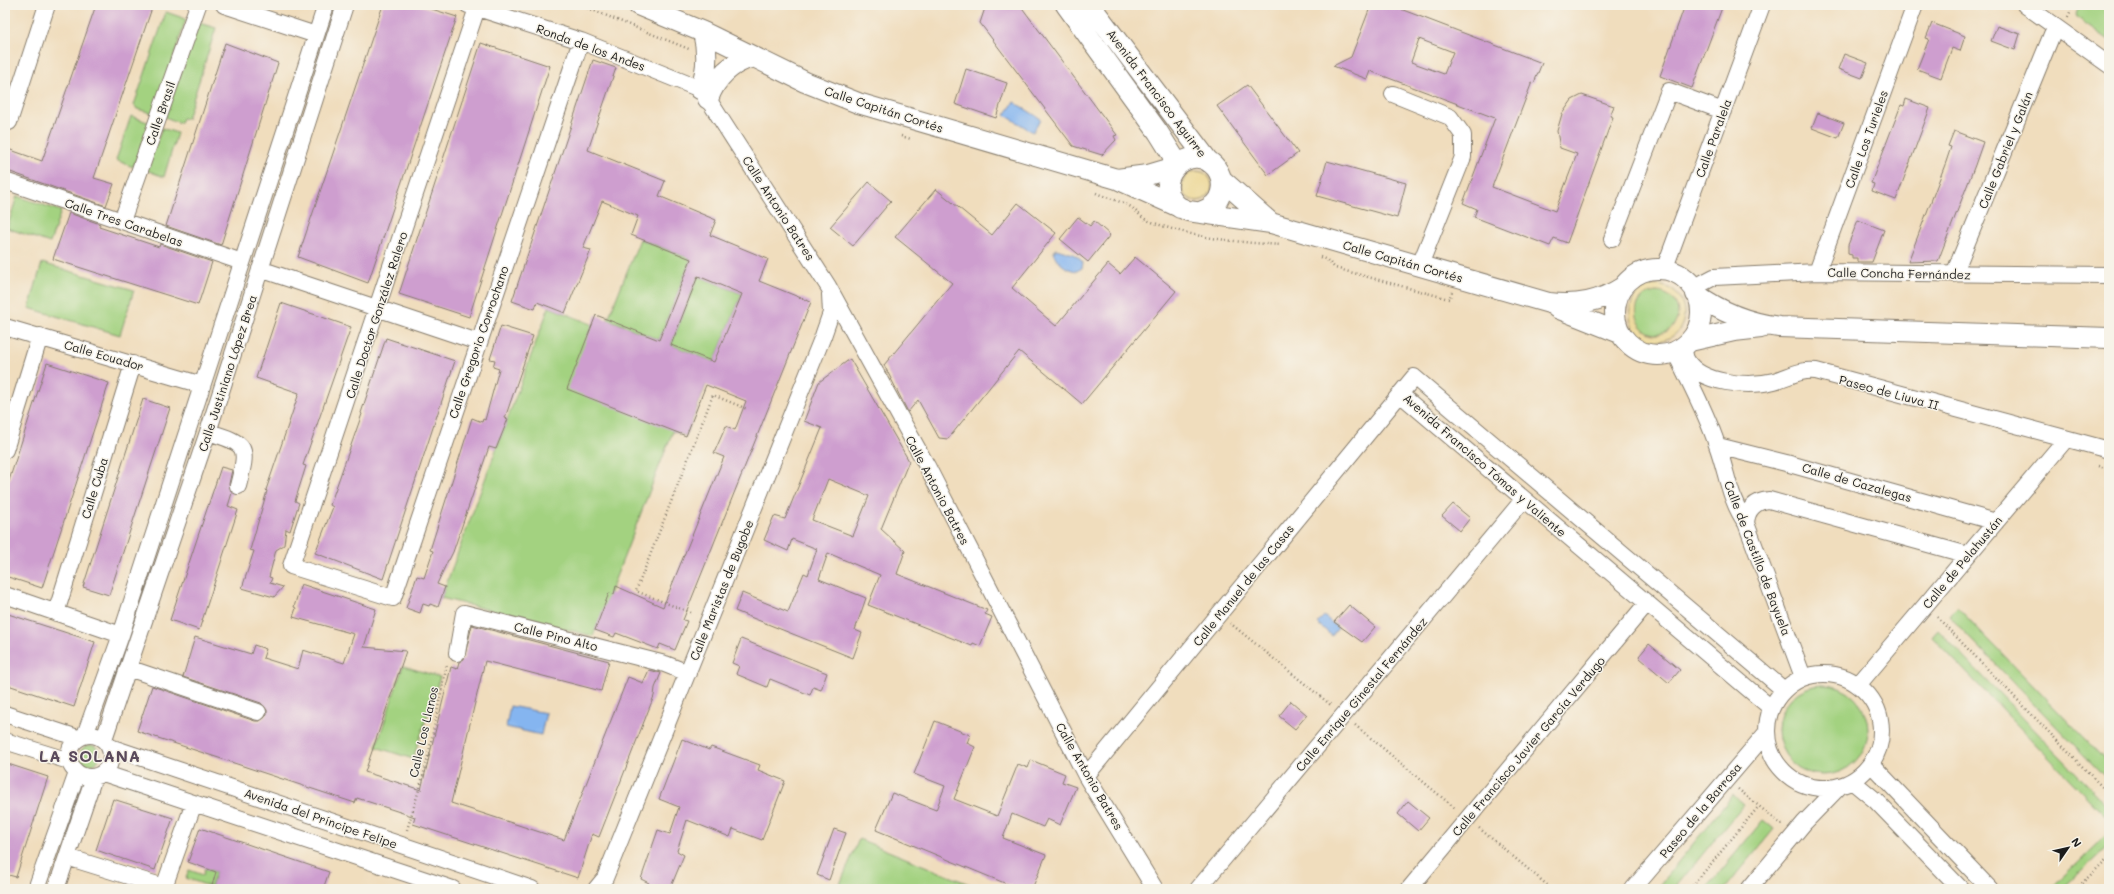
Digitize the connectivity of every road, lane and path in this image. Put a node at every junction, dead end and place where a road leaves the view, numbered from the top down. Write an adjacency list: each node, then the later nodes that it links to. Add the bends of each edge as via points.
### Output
1 (47, 5): 23 (street)
2 (198, 5): 31 (street, Calle Brasil)
3 (224, 5): 16 (street)
4 (326, 5): 16 (street, Calle Justiniano López Brea)
5 (345, 5): 36 (street, Calle Justiniano López Brea)
6 (638, 5): 15 (main road, Calle Capitán Cortés)
7 (1066, 5): 25 (main road, Avenida Francisco Aguirre, via 1158,132)
8 (1090, 5): 24 (main road, Avenida Francisco Aguirre)
9 (1762, 5): 22 (street, Calle Paralela)
10 (1915, 5): 38 (street, Calle Los Turieles)
11 (2024, 5): 14 (street)
12 (2073, 5): 14 (path)
13 (472, 6): 17 (street, Ronda de los Andes); 45 (street, Calle Doctor González Ralero)
14 (2061, 22): 19 (street); 40 (street, Calle Gabriel y Galán)
15 (703, 32): 18 (main road, Calle Capitán Cortés); 20 (main road, via 707,54)
16 (316, 35): 34 (street, Calle Justiniano López Brea)
17 (581, 41): 20 (street, Ronda de los Andes); 51 (street, Calle Gregorio Corrochano)
18 (753, 57): 20 (main road, via 726,70); 26 (main road, Calle Capitán Cortés, via 804,82 858,103)
19 (2109, 65)
20 (704, 94): 41 (street, Calle Antonio Batres)
21 (1393, 94): 35 (street, via 1450,117 1463,136 1463,156)
22 (1723, 112): 33 (street, via 1669,91); 37 (street, Calle Paralela)
23 (7, 121)
24 (1209, 162): 25 (main road, Calle Capitán Cortés, via 1193,158); 27 (main road, Calle Capitán Cortés)
25 (1177, 166): 26 (main road, Calle Capitán Cortés, via 1148,175); 29 (main road, via 1170,175 1168,187 1172,199)
26 (1117, 178): 29 (main road, Calle Capitán Cortés)
27 (1221, 179): 30 (main road, via 1222,188 1218,200 1212,207); 32 (main road, Calle Capitán Cortés)
28 (5, 181): 31 (street, Calle Tres Carabelas)
29 (1180, 208): 30 (main road, Calle Capitán Cortés, via 1188,212)
30 (1200, 212): 32 (main road, Calle Capitán Cortés)
31 (122, 221): 34 (street, Calle Tres Carabelas)
32 (1271, 224): 35 (main road, Calle Capitán Cortés)
33 (1612, 239)
34 (242, 262): 54 (street, Calle Justiniano López Brea)
35 (1420, 265): 44 (main road, Calle Capitán Cortés)
36 (260, 269): 45 (street); 57 (street, Calle Justiniano López Brea)
37 (1664, 270): 42 (main road, Calle Capitán Cortés, via 1641,273); 43 (main road, via 1680,276)
38 (1817, 272): 40 (street, Calle Concha Fernández); 43 (street, Calle Concha Fernández, via 1714,277)
39 (2108, 272): 40 (street, Calle Concha Fernández)
40 (1954, 274)
41 (828, 286): 79 (street, Calle Maristas de Bugobe, via 831,313 823,336); 95 (street, Calle Antonio Batres, via 927,466)
42 (1624, 287): 44 (main road, Calle Capitán Cortés, via 1605,298 1580,304 1549,303); 48 (main road, Calle Capitán Cortés, via 1615,308)
43 (1694, 291): 47 (main road, via 1714,306 1734,316); 52 (main road, via 1700,316 1698,327)
44 (1534, 298): 48 (main road, Calle Capitán Cortés)
45 (378, 309): 51 (street); 69 (street, Calle Doctor González Ralero, via 292,566)
46 (5, 327): 49 (street, Calle Ecuador)
47 (1779, 327): 50 (main road); 52 (main road, Calle Capitán Cortés, via 1734,330)
48 (1620, 333): 52 (main road, Calle Capitán Cortés, via 1630,345 1644,353 1659,355)
49 (40, 336): 53 (street, Calle Ecuador); 60 (street)
50 (2109, 338)
51 (478, 342): 69 (street, Calle Gregorio Corrochano, via 393,598)
52 (1682, 346): 58 (street, Paseo de Liuva II, via 1686,359 1695,368 1704,375 1720,380 1762,383 1802,371 1816,371); 59 (street, Calle de Castillo de Bayuela)
53 (133, 364): 54 (street, Calle Ecuador); 72 (street, Calle Cuba)
54 (202, 385): 76 (street, Calle Justiniano López Brea)
55 (1400, 394): 65 (street, Avenida Francisco Tómas y Valiente); 74 (street, Calle Manuel de las Casas); 82 (street, Avenida Francisco Tómas y Valiente, via 1414,377)
56 (747, 409): 73 (path, via 712,395 636,591)
57 (208, 432): 64 (street, via 236,441 243,450 245,460); 78 (street, Calle Justiniano López Brea)
58 (2066, 439): 61 (street, Paseo de Liuva II); 66 (street, Calle de Pelahustán)
59 (1718, 446): 66 (street, Calle de Cazalegas); 67 (street, Calle de Castillo de Bayuela, via 1733,500)
60 (5, 450)
61 (2109, 450)
62 (2098, 466): 63 (path)
63 (2109, 469)
64 (238, 486)
65 (1524, 499): 71 (street, Avenida Francisco Tómas y Valiente); 113 (street, Calle Enrique Ginestal Fernández)
66 (1996, 522): 68 (street, Calle de Pelahustán)
67 (1746, 523): 68 (street, via 1748,511 1762,501 1769,500); 80 (street, Calle de Castillo de Bayuela)
68 (1968, 555): 81 (street, Calle de Pelahustán)
69 (348, 584)
70 (5, 595): 72 (street)
71 (1647, 603): 84 (street, Avenida Francisco Tómas y Valiente); 114 (street, Calle Francisco Javier García Verdugo)
72 (56, 612): 76 (street)
73 (691, 613)
74 (1219, 614): 83 (path); 95 (street, Calle Manuel de las Casas)
75 (1943, 623): 98 (path)
76 (121, 635): 89 (street, Calle Justiniano López Brea)
77 (452, 657): 79 (street, Calle Pino Alto, via 464,613 665,664); 104 (path, Calle Los Llanos, via 426,766)
78 (128, 668): 85 (street); 91 (street, Calle Justiniano López Brea)
79 (688, 673): 111 (street, Calle Maristas de Bugobe, via 605,878)
80 (1803, 677): 81 (street, via 1832,674); 82 (street)
81 (1858, 685): 92 (street, via 1871,698 1881,722 1881,739)
82 (1784, 690): 84 (street)
83 (1333, 707)
84 (1771, 708): 88 (street)
85 (258, 712)
86 (5, 714): 89 (street)
87 (1353, 724): 101 (path)
88 (1767, 732): 96 (street, via 1771,752 1782,770 1799,783 1814,787); 116 (street, Paseo de la Barrosa)
89 (81, 736): 91 (street, via 95,735); 93 (street, via 70,749)
90 (5, 740): 93 (street)
91 (107, 743): 94 (street, via 111,761); 104 (street, Avenida del Príncipe Felipe)
92 (1872, 764): 96 (street); 120 (street)
93 (73, 767): 94 (street, via 86,777); 107 (street)
94 (99, 775): 99 (street, Avenida del Príncipe Felipe); 105 (street)
95 (1086, 776): 112 (street, Calle Antonio Batres)
96 (1846, 784): 118 (street, via 1804,823); 119 (street, via 1875,800)
97 (1735, 786): 100 (path)
98 (2109, 794)
99 (194, 803): 105 (street, via 164,886); 109 (street, Avenida del Príncipe Felipe)
100 (1759, 806): 102 (path); 117 (path)
101 (1457, 810)
102 (1782, 826)
103 (1477, 827): 115 (path)
104 (403, 846): 110 (street, Avenida del Príncipe Felipe)
105 (66, 857): 108 (street)
106 (2109, 857): 121 (path)
107 (36, 889)
108 (56, 889)
109 (453, 889)
110 (532, 889)
111 (596, 889)
112 (1155, 889)
113 (1198, 889)
114 (1409, 889)
115 (1552, 889)
116 (1633, 889)
117 (1690, 889)
118 (1749, 889)
119 (1961, 889)
120 (1990, 889)
121 (2076, 889)

